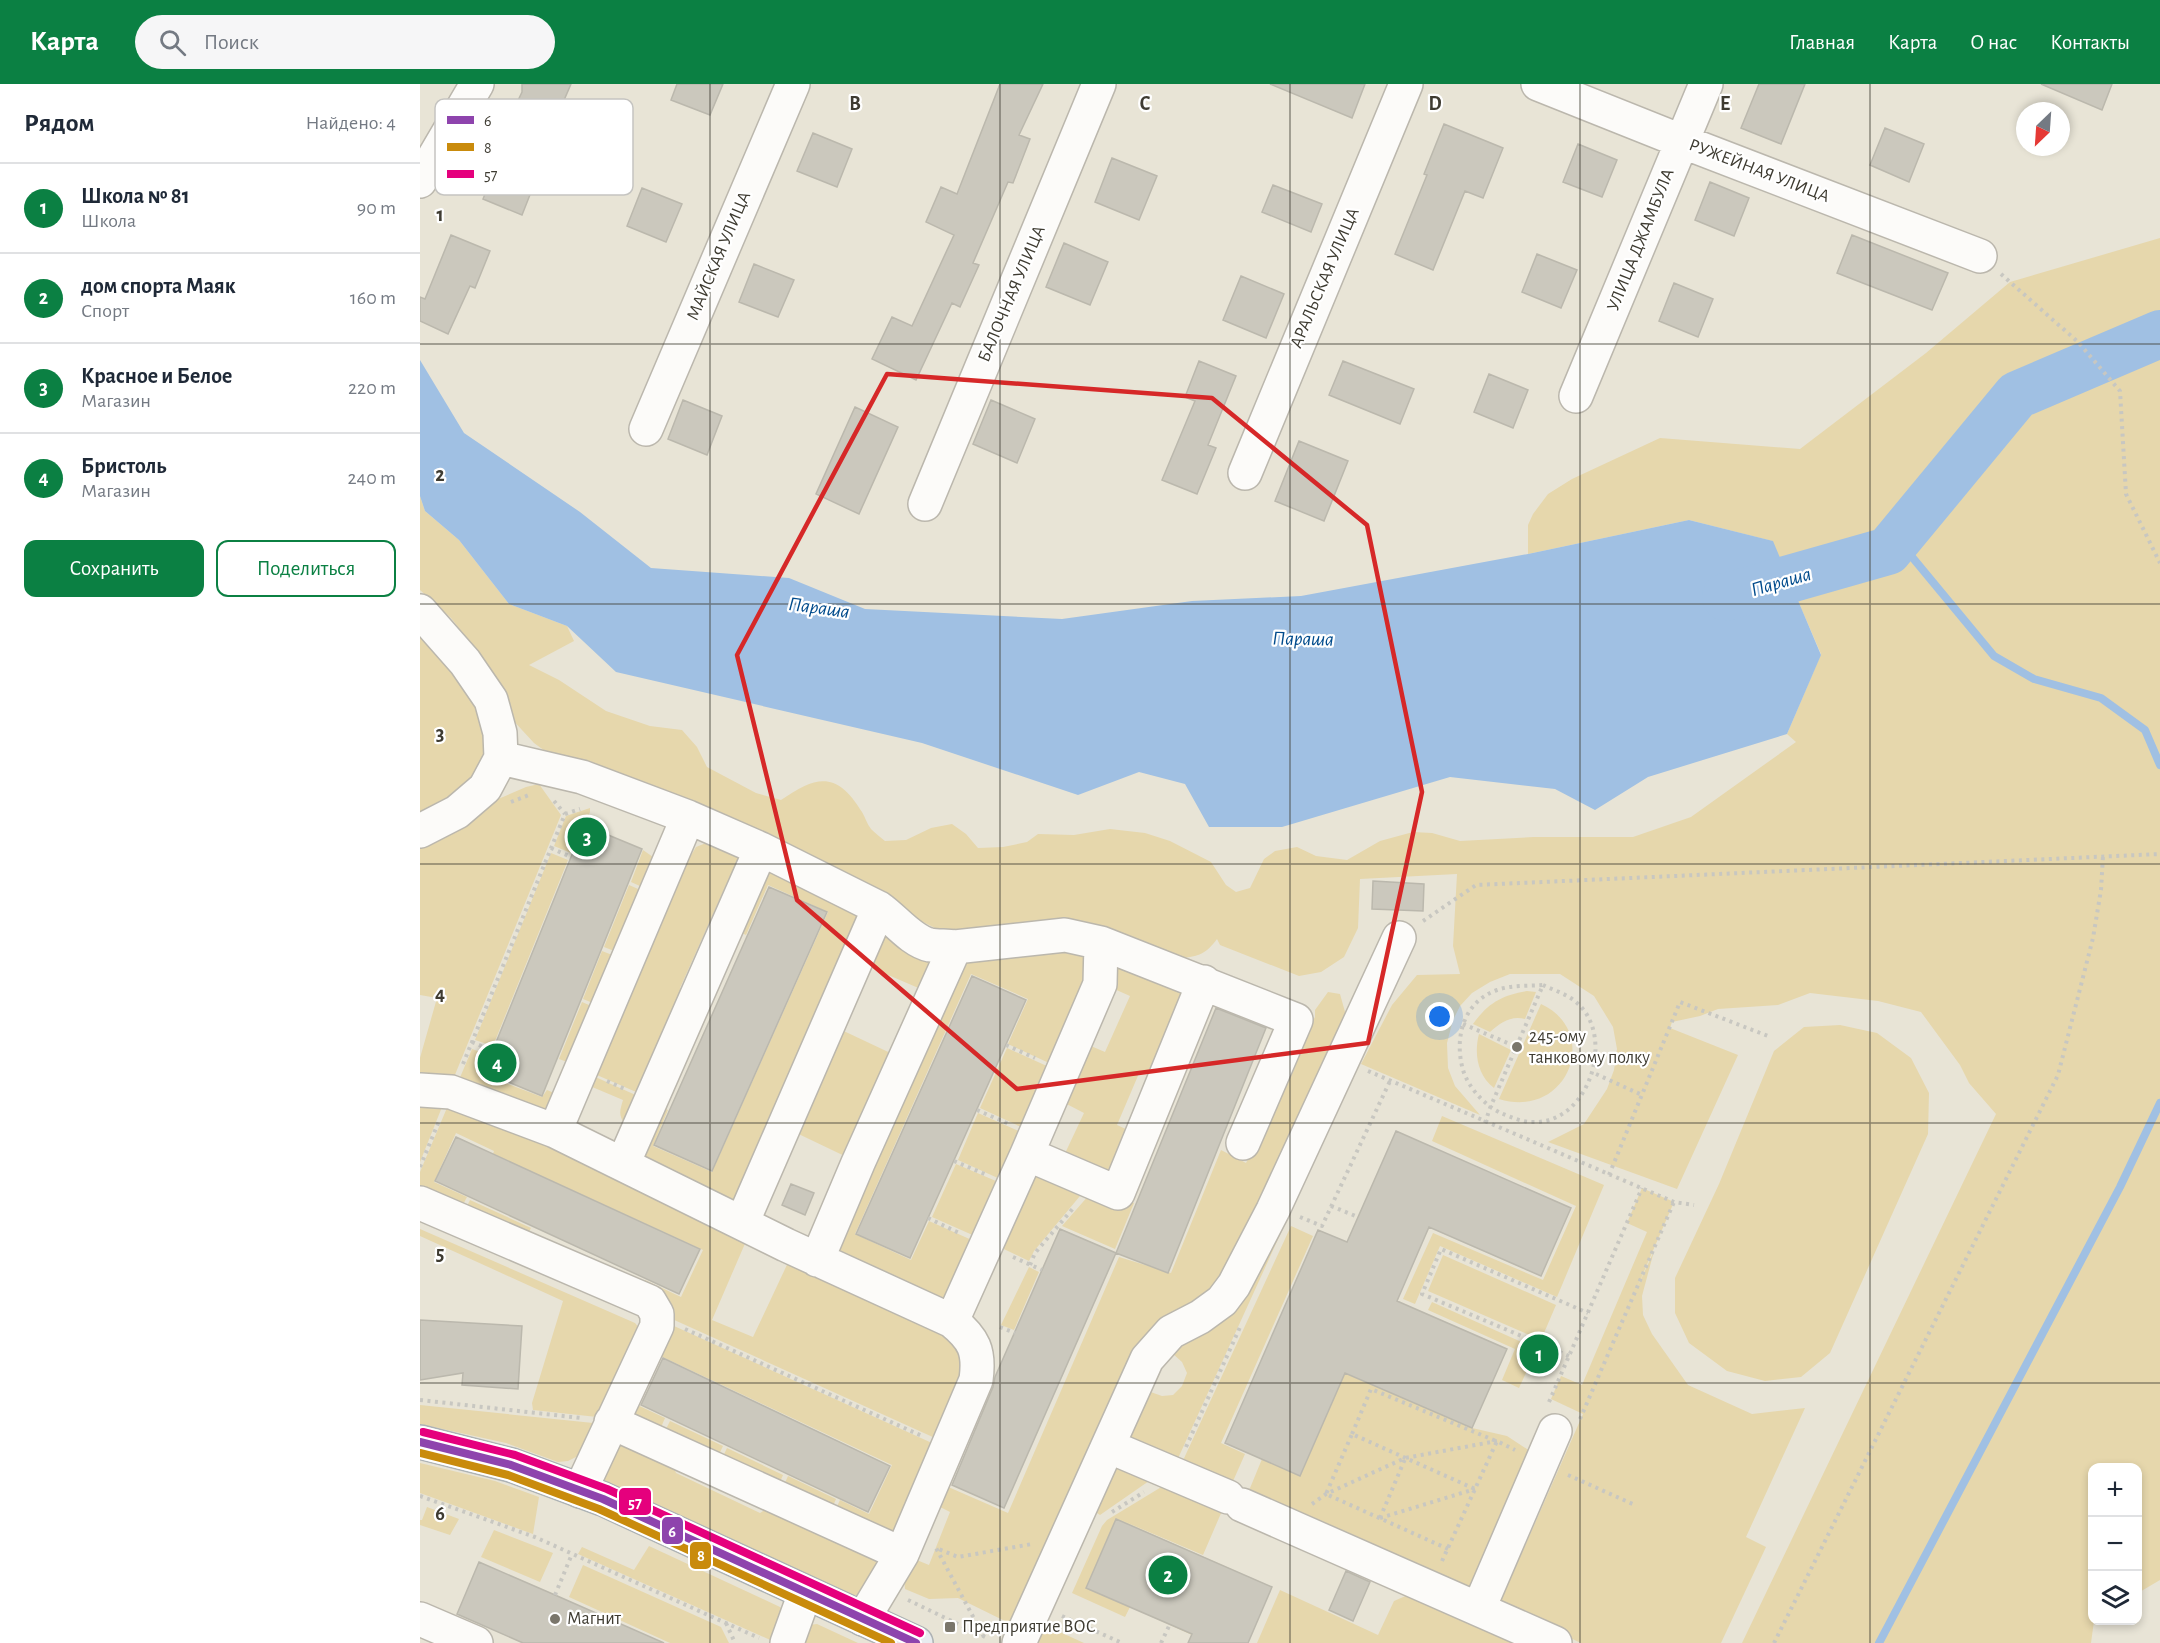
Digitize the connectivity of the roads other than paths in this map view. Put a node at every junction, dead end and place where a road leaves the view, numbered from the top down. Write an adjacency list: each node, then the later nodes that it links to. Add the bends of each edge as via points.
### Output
1 (477, 84): 7 (street)
2 (793, 84): 13 (street, МАЙСКАЯ УЛИЦА)
3 (1099, 84): 15 (street, БАЛОЧНАЯ УЛИЦА)
4 (1406, 84): 14 (street, АРАЛЬСКАЯ УЛИЦА)
5 (1538, 84): 8 (street, РУЖЕЙНАЯ УЛИЦА)
6 (1706, 84): 8 (street, УЛИЦА ДЖАМБУЛА)
7 (468, 99)
8 (1681, 141): 11 (street, РУЖЕЙНАЯ УЛИЦА); 12 (street, УЛИЦА ДЖАМБУЛА)
9 (435, 156): 10 (street)
10 (420, 182)
11 (1980, 256)
12 (1576, 396)
13 (646, 429)
14 (1245, 473)
15 (925, 504)
16 (420, 611): 17 (street, via 465,662 491,700 500,733)
17 (501, 758): 18 (street, via 582,777); 19 (street, via 485,788 457,812)
18 (688, 817): 20 (street); 27 (street)
19 (420, 831)
20 (761, 849): 21 (street); 30 (street)
21 (879, 908): 24 (street, via 928,945); 32 (street)
22 (1399, 938): 38 (street, via 1293,1189 1222,1300 1171,1332 1147,1359)
23 (1101, 943): 24 (street, via 1065,935); 25 (street); 29 (street, via 1100,984)
24 (955, 947): 33 (street)
25 (1204, 982): 28 (street, via 1296,1020); 29 (street, via 1118,1193)
26 (436, 1091): 27 (street)
27 (555, 1131): 30 (street)
28 (1243, 1143)
29 (1028, 1154): 34 (street)
30 (623, 1164): 32 (street)
31 (420, 1203): 36 (street, via 650,1302 657,1326)
32 (742, 1224): 33 (street)
33 (817, 1260): 34 (street)
34 (952, 1320): 40 (street, via 974,1345 979,1363 976,1380)
35 (1560, 1421): 42 (street)
36 (611, 1422): 39 (street); 40 (street)
37 (420, 1442): 39 (main road, via 511,1465)
38 (1108, 1446): 42 (street); 46 (street, via 1039,1606)
39 (580, 1491): 41 (main road)
40 (902, 1554): 44 (street)
41 (805, 1593): 44 (main road); 45 (street)
42 (1479, 1608): 49 (street)
43 (420, 1619): 47 (street)
44 (863, 1619): 48 (main road)
45 (775, 1641)
46 (1004, 1642)
47 (476, 1643)
48 (916, 1643)
49 (1555, 1643)

